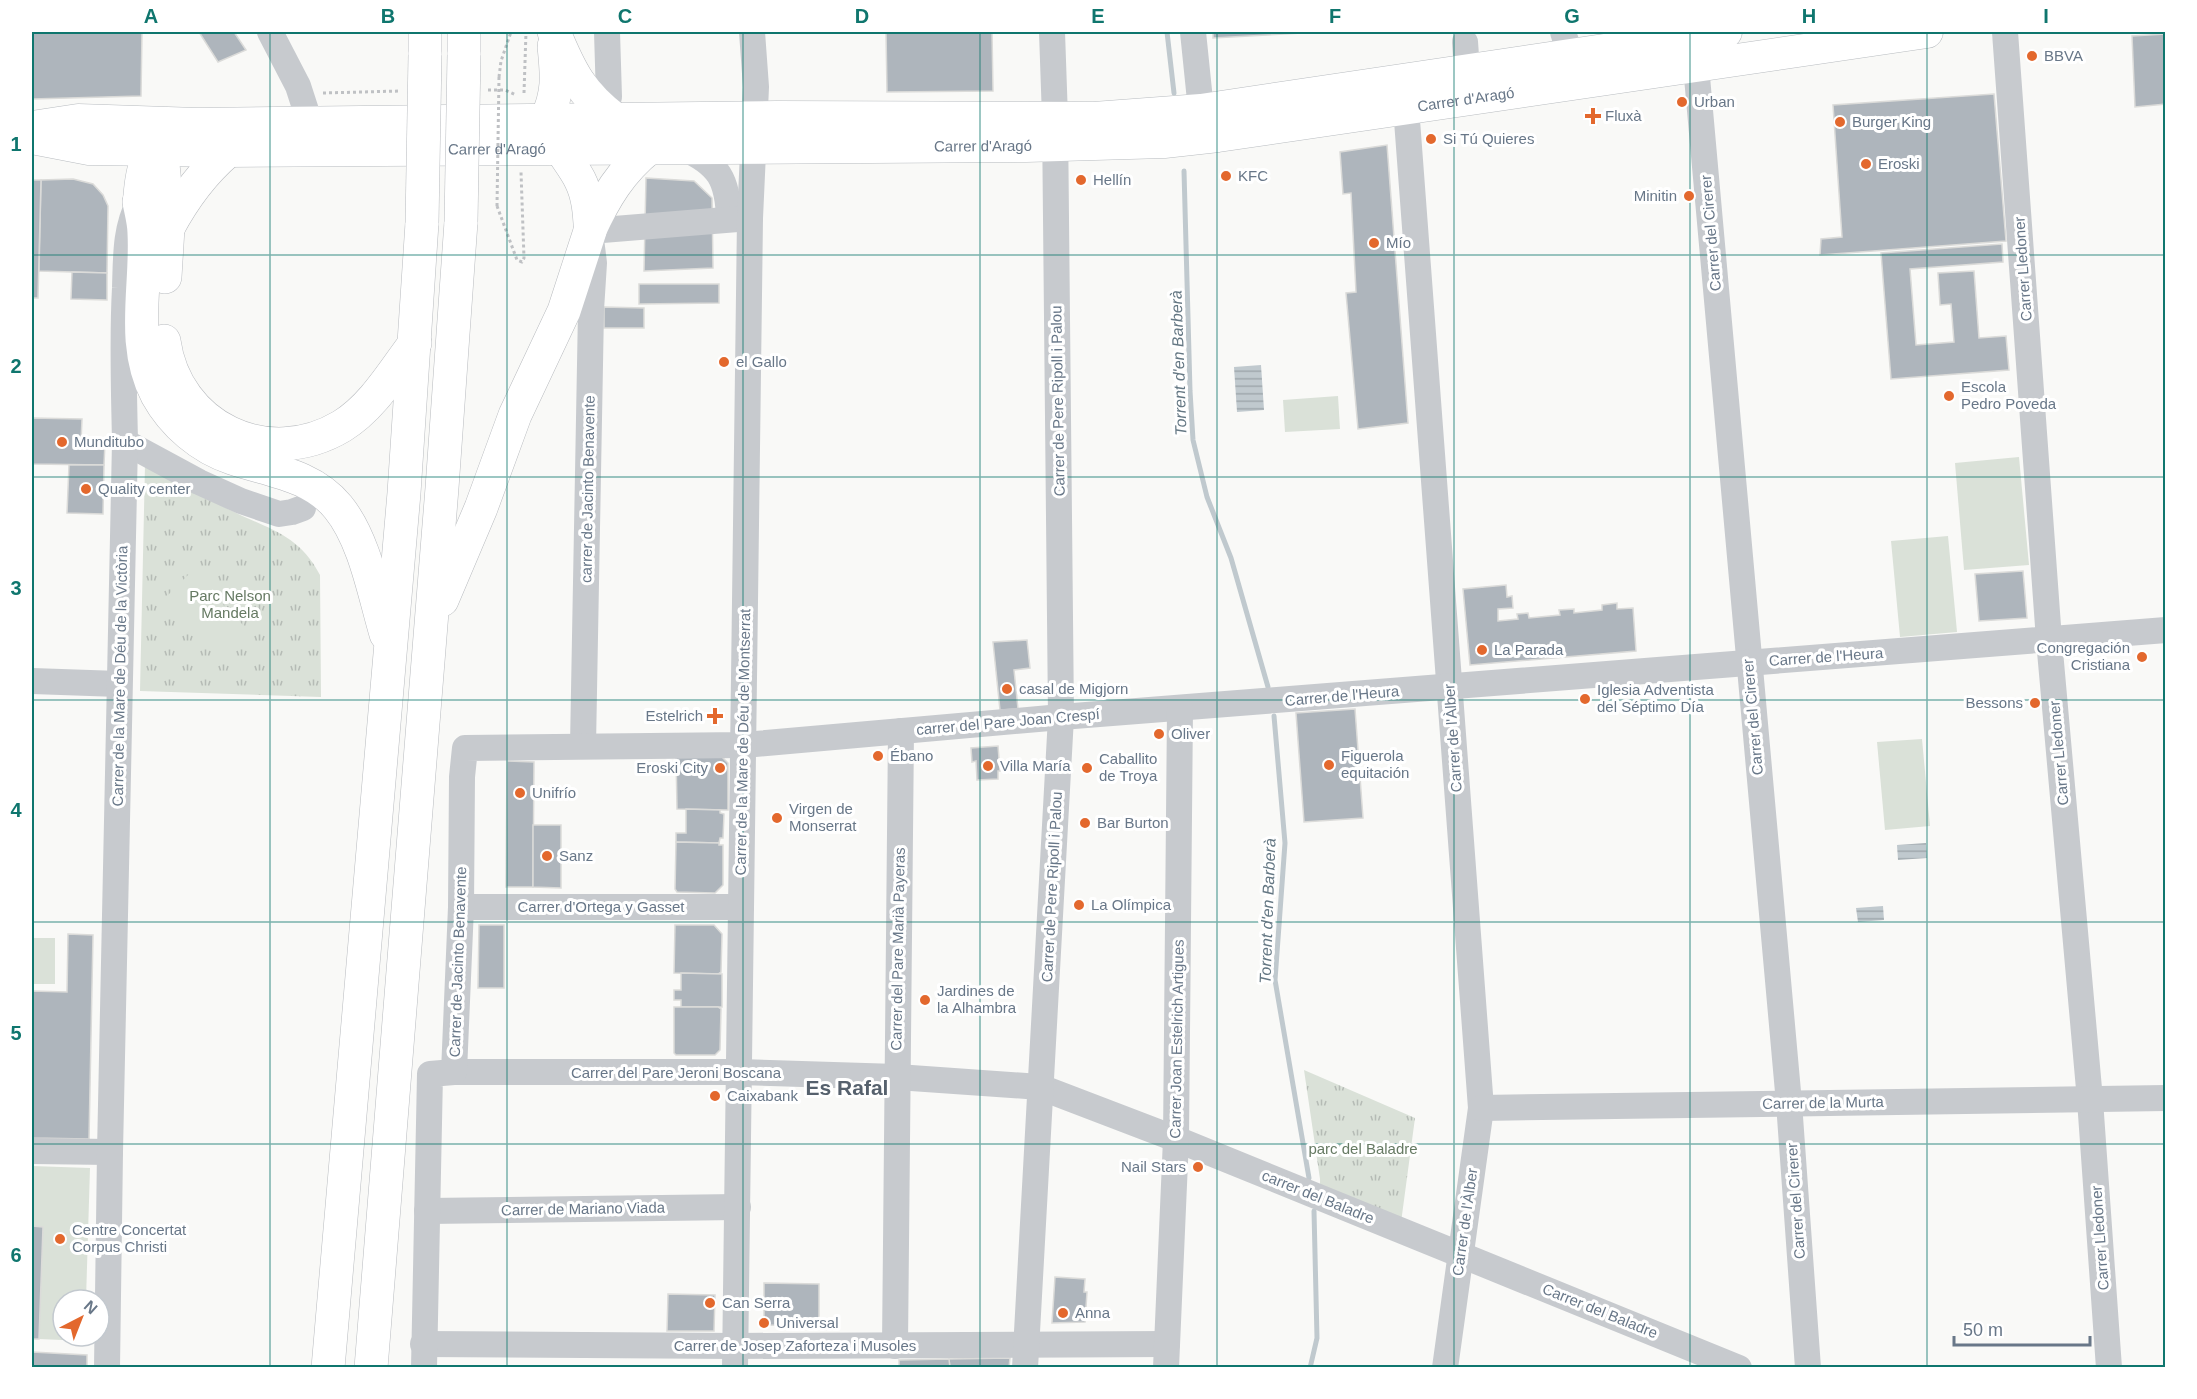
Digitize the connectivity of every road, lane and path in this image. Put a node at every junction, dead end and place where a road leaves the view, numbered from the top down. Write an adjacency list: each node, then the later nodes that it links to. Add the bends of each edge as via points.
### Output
1 (270, 32): 20 (street)
2 (511, 32): 36 (path, bridge, via 499,77 497,206 517,260 522,262)
3 (526, 32): 21 (path)
4 (553, 32): 21 (highway, via 557,83); 23 (highway, via 586,94)
5 (607, 32): 23 (street)
6 (752, 32): 28 (street, Carrer de la Mare de Déu de Montserrat)
7 (1052, 32): 29 (street, Carrer de Pere Ripoll i Palou)
8 (1193, 32): 24 (street)
9 (1726, 32): 12 (main road, Carrer d'Aragó)
10 (1927, 32): 16 (main road, Carrer d'Aragó)
11 (2005, 32): 46 (street, Carrer Lledoner)
12 (1673, 40): 15 (main road, Carrer d'Aragó); 16 (main road, via 1690,54)
13 (425, 43): 41 (highway, bridge)
14 (464, 43): 44 (highway, bridge, via 461,222)
15 (1567, 43): 17 (main road, Carrer d'Aragó, via 1466,56)
16 (1696, 66): 22 (main road, Carrer d'Aragó); 48 (street, Carrer del Cirerer)
17 (1416, 78): 22 (main road, via 1408,91); 24 (main road, Carrer d'Aragó)
18 (482, 90): 21 (path, via 505,90)
19 (400, 91): 20 (path)
20 (302, 93): 25 (street)
21 (542, 105): 23 (main road, Carrer d'Aragó); 25 (main road, Carrer d'Aragó); 34 (main road); 36 (main road)
22 (1406, 107): 29 (main road, Carrer d'Aragó, via 1164,142); 51 (street, Carrer de l'Àlber)
23 (613, 109): 28 (main road, Carrer d'Aragó)
24 (1201, 110): 29 (main road, Carrer d'Aragó, via 1094,118)
25 (310, 123): 26 (main road, Carrer d'Aragó)
26 (184, 124): 30 (main road, Carrer d'Aragó); 37 (main road, via 164,140)
27 (32, 127): 30 (main road, Carrer d'Aragó, via 78,120)
28 (754, 132): 29 (main road, Carrer d'Aragó); 33 (main road, Carrer d'Aragó); 38 (street, Carrer de la Mare de Déu de Montserrat)
29 (1055, 132): 54 (street, Carrer de Pere Ripoll i Palou)
30 (120, 136): 31 (main road, Carrer d'Aragó, via 89,148); 37 (main road, via 142,135)
31 (32, 138)
32 (650, 148): 33 (main road, Carrer d'Aragó); 34 (main road, Carrer d'Aragó); 40 (main road, via 620,176)
33 (683, 148): 38 (street, via 704,159 718,173)
34 (559, 150): 36 (main road, Carrer d'Aragó); 40 (main road, via 579,179)
35 (228, 151): 36 (main road, Carrer d'Aragó); 37 (main road, Carrer d'Aragó); 39 (highway, via 194,186)
36 (522, 160)
37 (145, 175): 39 (highway, via 164,165); 42 (street, Carrer de la Mare de Déu de la Victòria, via 127,236 123,338); 47 (highway, via 141,331 142,348 158,396 178,423 204,444 232,458 289,473 321,490 337,506 357,538)
38 (739, 218): 40 (street); 56 (street, Carrer de la Mare de Déu de Montserrat)
39 (168, 228): 41 (highway, via 163,315 166,354 183,392 208,421 226,432 266,443 306,441 326,434 373,398)
40 (590, 231): 44 (highway, via 564,311 515,415); 57 (street, carrer de Jacinto Benavente, via 594,263)
41 (415, 343): 47 (highway)
42 (125, 442): 43 (street, via 189,478 241,501 279,514); 50 (street, Carrer de la Mare de Déu de la Victòria)
43 (303, 508)
44 (431, 627): 81 (highway)
45 (2166, 630): 46 (street, Carrer de l'Heura)
46 (2049, 640): 48 (street, Carrer de l'Heura); 65 (street, Carrer Lledoner)
47 (391, 650): 80 (highway)
48 (1748, 663): 51 (street, Carrer de l'Heura); 66 (street, Carrer del Cirerer)
49 (32, 681): 50 (street)
50 (119, 684): 70 (street, Carrer de la Mare de Déu de la Victòria)
51 (1449, 686): 52 (street, Carrer de l'Heura); 67 (street, Carrer de l'Àlber)
52 (1272, 702): 53 (street, carrer del Pare Joan Crespí)
53 (1180, 709): 54 (street, carrer del Pare Joan Crespí); 68 (street, Carrer Joan Estelrich Artigues)
54 (1061, 717): 55 (street, carrer del Pare Joan Crespí); 63 (street, Carrer de Pere Ripoll i Palou)
55 (901, 731): 56 (street, carrer del Pare Joan Crespí); 62 (street, Carrer del Pare Marià Payeras)
56 (744, 745): 57 (street); 59 (street, Carrer de la Mare de Déu de Montserrat)
57 (583, 746): 58 (street, Carrer de Jacinto Benavente, via 465,748)
58 (461, 907): 59 (street, Carrer d'Ortega y Gasset); 60 (street, Carrer de Jacinto Benavente)
59 (741, 907): 61 (street, Carrer de la Mare de Déu de Montserrat)
60 (454, 1072): 61 (street, Carrer del Pare Jeroni Boscana); 72 (street, Carrer de Jacinto Benavente, via 430,1074)
61 (739, 1072): 62 (street, Carrer del Pare Jeroni Boscana); 71 (street, Carrer de la Mare de Déu de Montserrat)
62 (897, 1077): 63 (street, Carrer del Pare Jeroni Boscana); 74 (street, Carrer del Pare Marià Payeras)
63 (1040, 1087): 68 (street, Carrer del Pare Jeroni Boscana); 78 (street, Carrer de Pere Ripoll i Palou)
64 (2166, 1098): 65 (street, Carrer de la Murta)
65 (2090, 1100): 66 (street, Carrer de la Murta); 85 (street, Carrer Lledoner)
66 (1789, 1103): 67 (street, Carrer de la Murta); 84 (street, Carrer del Cirerer)
67 (1481, 1107): 73 (street, Carrer de l'Àlber)
68 (1176, 1139): 73 (street, carrer del Baladre); 76 (street, Carrer Joan Estelrich Artigues)
69 (32, 1151): 70 (street)
70 (110, 1152): 79 (street, Carrer de la Mare de Déu de la Victòria)
71 (738, 1206): 72 (street, Carrer de Mariano Viada); 77 (street, Carrer de la Mare de Déu de Montserrat)
72 (427, 1211): 75 (street, Carrer de Jacinto Benavente)
73 (1460, 1255): 82 (street, Carrer de l'Àlber); 83 (street, Carrer del Baladre)
74 (895, 1346): 77 (street, Carrer de Josep Zaforteza i Musoles); 78 (street, Carrer de Josep Zaforteza i Musoles)
75 (423, 1356): 77 (street, Carrer de Josep Zaforteza i Musoles)
76 (1167, 1356): 78 (street, Carrer de Josep Zaforteza i Musoles)
77 (735, 1357)
78 (1026, 1357)
79 (107, 1368)
80 (328, 1368)
81 (371, 1368)
82 (1445, 1368)
83 (1739, 1368)
84 (1808, 1368)
85 (2109, 1368)

